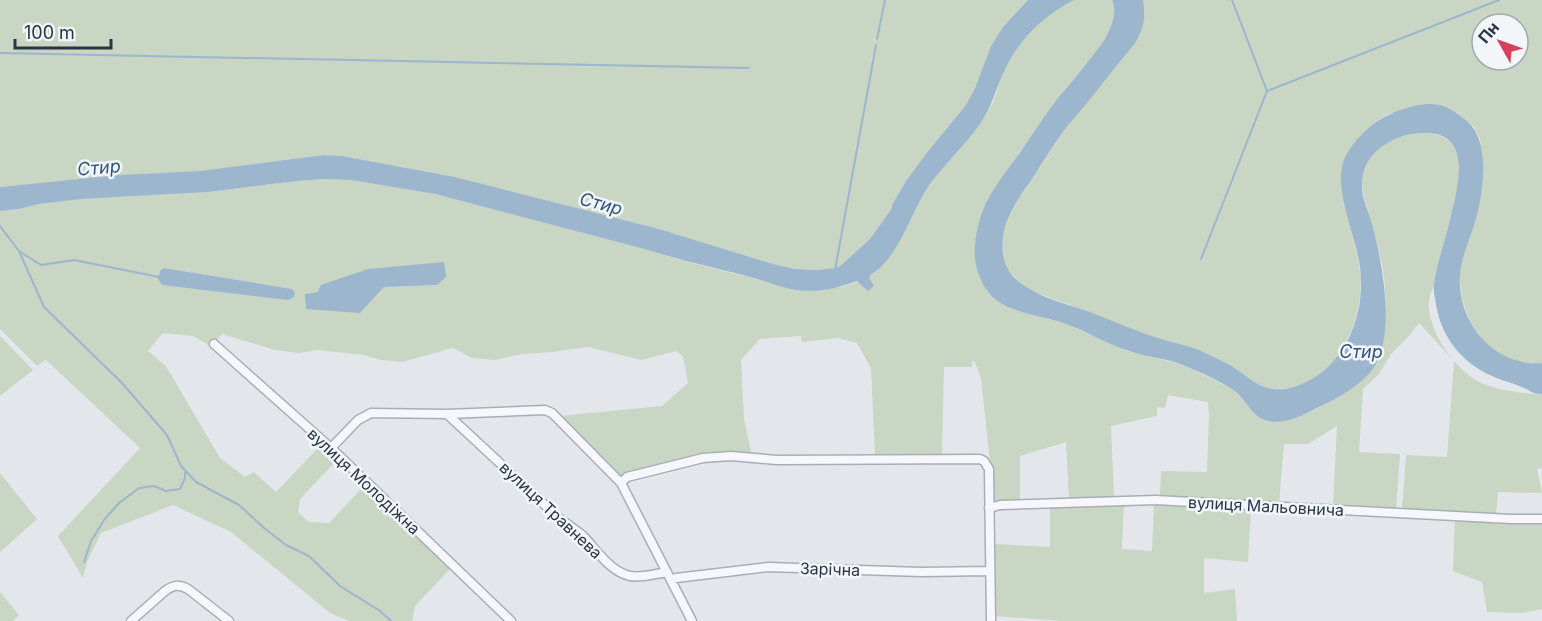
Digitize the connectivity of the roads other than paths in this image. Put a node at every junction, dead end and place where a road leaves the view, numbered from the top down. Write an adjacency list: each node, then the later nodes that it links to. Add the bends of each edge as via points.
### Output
1 (214, 344): 3 (street, вулиця Молодіжна)
2 (447, 414): 3 (street, via 371,413 358,420); 4 (street, via 552,413); 8 (street, вулиця Травнева, via 605,561 630,576)
3 (331, 448): 11 (street, вулиця Молодіжна)
4 (621, 483): 5 (street, via 627,477 704,458 731,456 840,461 981,459 989,469); 8 (street)
5 (989, 508): 6 (street, вулиця Мальовнича, via 1155,500); 7 (street)
6 (1542, 519)
7 (990, 571): 8 (street, Зарічна, via 768,567); 13 (street)
8 (669, 576): 12 (street)
9 (131, 621): 10 (street, via 177,585)
10 (229, 621)
11 (511, 621)
12 (692, 621)
13 (991, 621)

